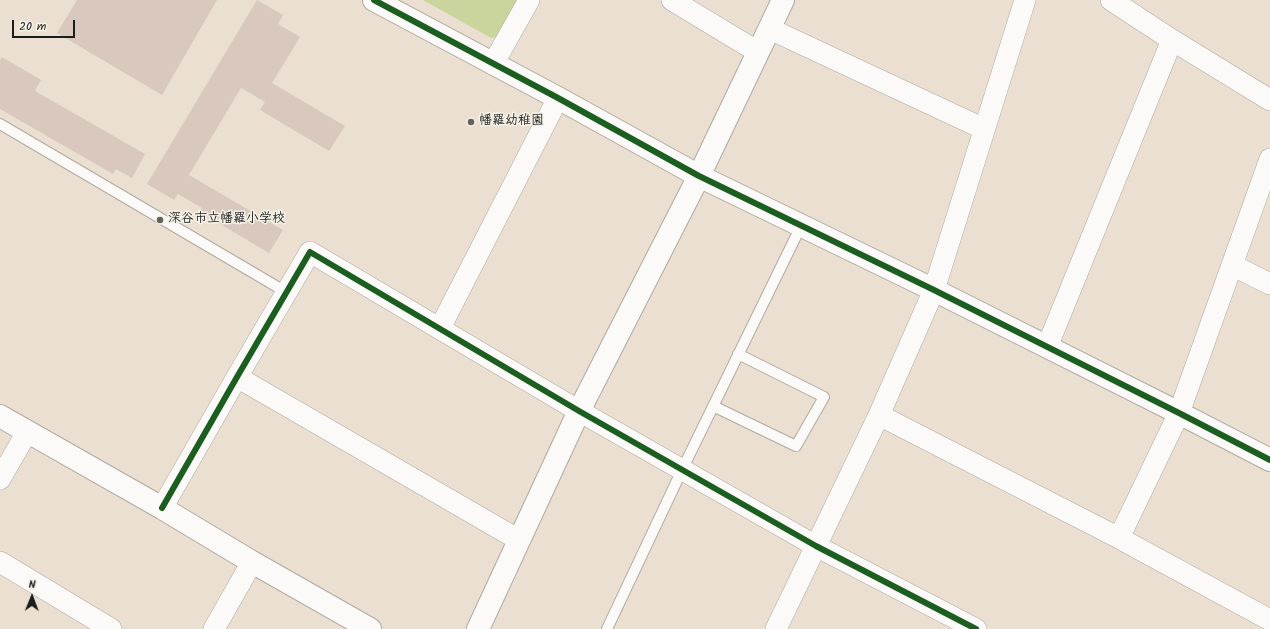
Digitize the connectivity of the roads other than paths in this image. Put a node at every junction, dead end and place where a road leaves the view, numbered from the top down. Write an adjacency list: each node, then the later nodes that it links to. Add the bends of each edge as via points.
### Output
1 (374, 0): 10 (street)
2 (529, 0): 10 (street)
3 (672, 0): 9 (street)
4 (783, 0): 7 (street)
5 (1025, 0): 14 (street)
6 (1111, 0): 8 (street)
7 (770, 29): 9 (street); 14 (street)
8 (1172, 40): 12 (street); 23 (street)
9 (758, 52): 16 (street)
10 (493, 64): 11 (street)
11 (558, 98): 16 (street); 22 (street)
12 (1270, 100)
13 (0, 124): 21 (lane)
14 (984, 129): 20 (street)
15 (1270, 159): 18 (street)
16 (699, 176): 17 (street); 27 (street)
17 (800, 226): 20 (street); 24 (lane)
18 (1232, 265): 19 (street); 28 (street)
19 (1270, 284)
20 (934, 290): 23 (street); 29 (street)
21 (286, 292): 22 (street, via 310,252); 25 (street)
22 (440, 328): 27 (street)
23 (1047, 347): 28 (street)
24 (738, 354): 26 (lane); 26 (lane, via 824,397 796,446)
25 (236, 377): 35 (street); 37 (street)
26 (713, 406): 33 (lane)
27 (579, 411): 33 (street); 37 (street)
28 (1179, 413): 32 (street); 36 (street)
29 (879, 415): 36 (street); 38 (street)
30 (0, 416): 31 (street)
31 (27, 432): 34 (street); 35 (street)
32 (1270, 460)
33 (682, 470): 38 (street); 46 (lane)
34 (0, 479)
35 (162, 508): 40 (street)
36 (1119, 538): 41 (street)
37 (519, 540): 45 (street)
38 (816, 546): 47 (street); 48 (street)
39 (0, 562): 42 (street)
40 (252, 562): 43 (street); 44 (street)
41 (1260, 621)
42 (111, 629)
43 (214, 629)
44 (370, 629)
45 (478, 629)
46 (607, 629)
47 (776, 629)
48 (976, 629)

